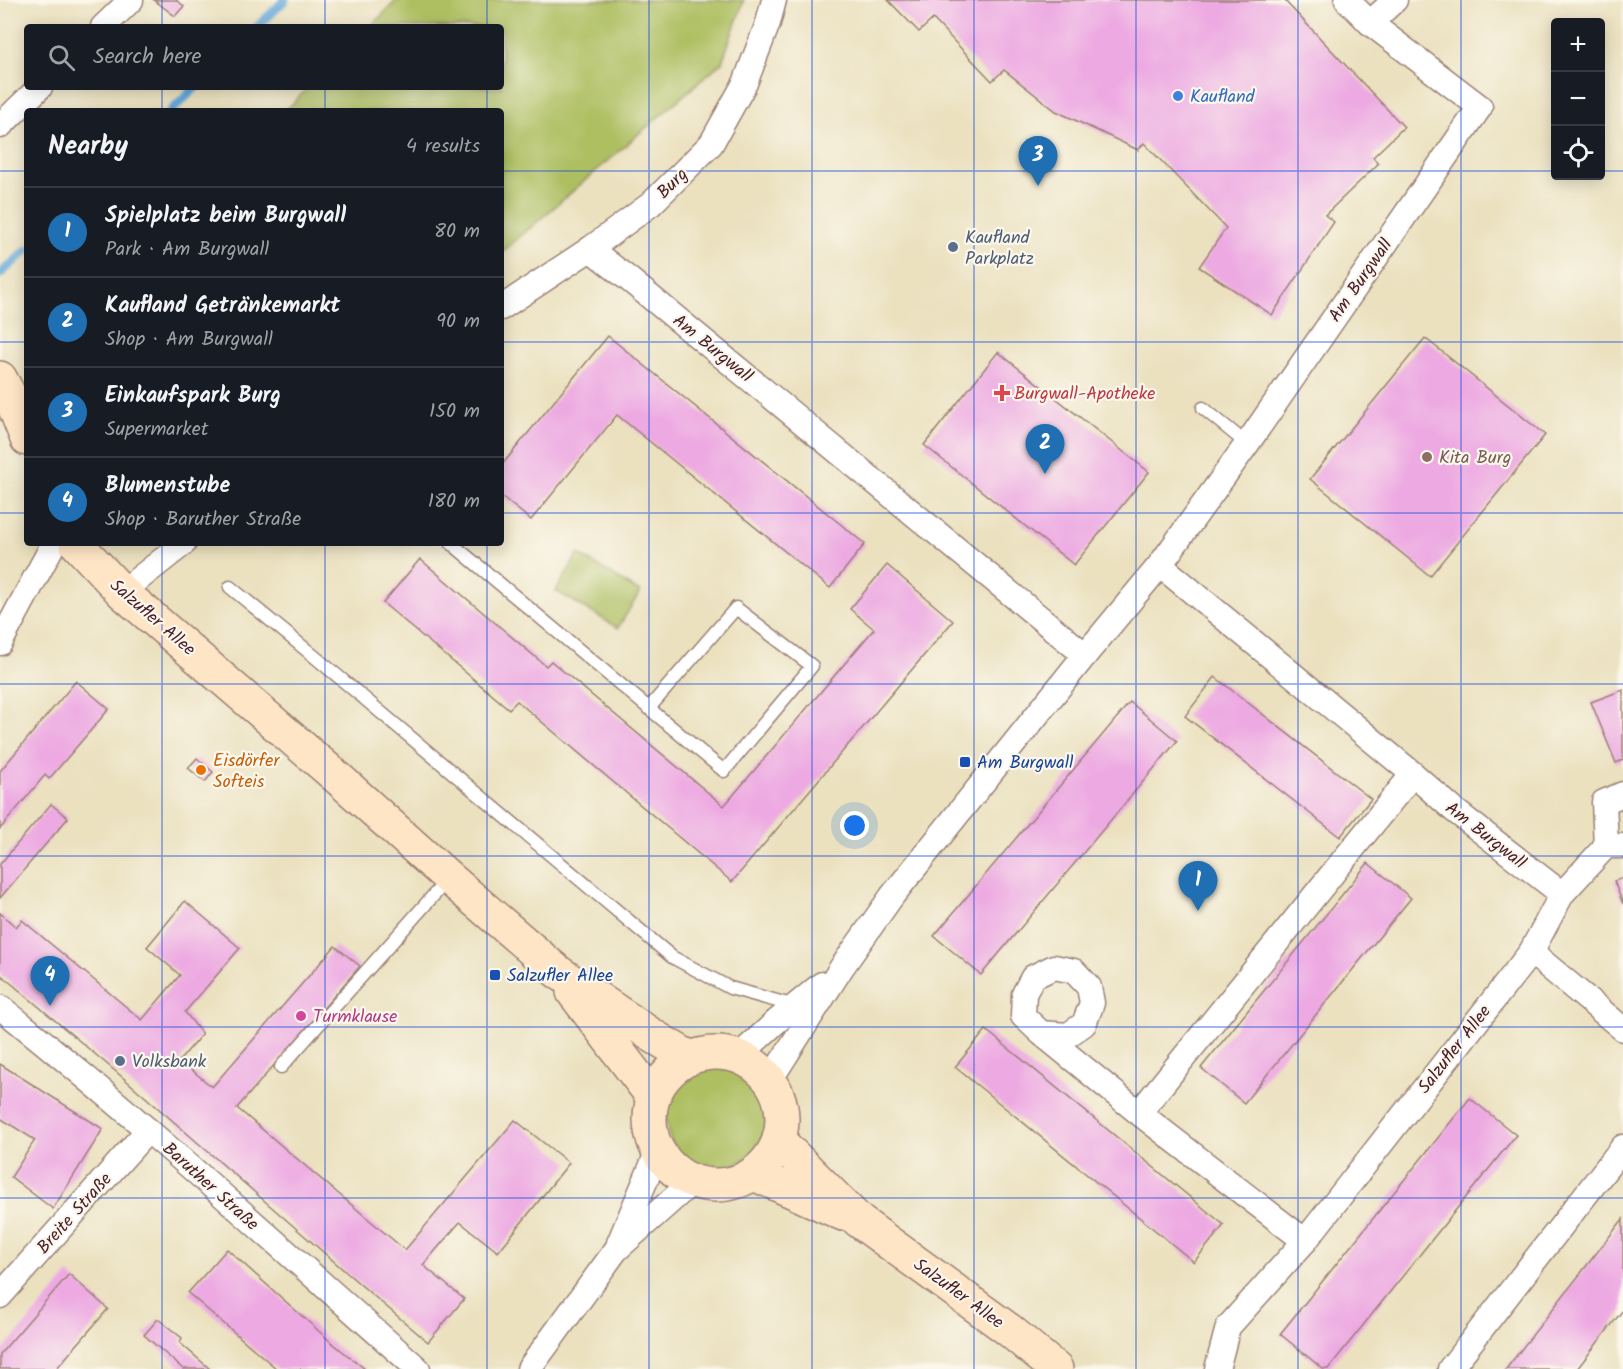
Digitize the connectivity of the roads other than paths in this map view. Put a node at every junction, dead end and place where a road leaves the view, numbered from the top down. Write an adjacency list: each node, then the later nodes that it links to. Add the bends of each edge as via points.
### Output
1 (131, 0): 6 (street)
2 (774, 0): 9 (street, Burg, via 745,83 711,144 651,204)
3 (1347, 0): 5 (street, Am Burgwall)
4 (1395, 0): 5 (street)
5 (1370, 23): 14 (street, Am Burgwall, via 1479,107)
6 (106, 24)
7 (37, 90): 8 (street)
8 (0, 126)
9 (590, 249): 10 (street, Burg); 23 (street, Am Burgwall)
10 (504, 306)
11 (0, 378): 13 (main road)
12 (1203, 408): 14 (lane)
13 (24, 431)
14 (1247, 444): 19 (street, Am Burgwall)
15 (52, 546): 22 (street)
16 (79, 546): 21 (main road, Salzufler Allee)
17 (180, 546): 21 (street)
18 (456, 546): 24 (lane)
19 (1160, 565): 23 (street, Am Burgwall); 25 (street, Am Burgwall)
20 (230, 587): 33 (lane, via 672,957 730,988)
21 (122, 592): 28 (main road, Salzufler Allee)
22 (0, 643)
23 (1085, 655): 31 (street, Am Burgwall, via 892,896)
24 (650, 708): 24 (lane, via 724,771 812,666 736,608)
25 (1413, 774): 29 (street, Am Burgwall); 42 (street)
26 (1623, 794): 27 (street, via 1604,802)
27 (1615, 846): 29 (street)
28 (449, 878): 32 (main road, Salzufler Allee); 39 (lane)
29 (1562, 894): 30 (street)
30 (1531, 952): 35 (street); 50 (street, Salzufler Allee)
31 (842, 967): 33 (street, Am Burgwall); 40 (street, Am Burgwall)
32 (558, 972): 38 (main road, Salzufler Allee); 41 (main road, Salzufler Allee)
33 (796, 1006): 37 (street, Am Burgwall)
34 (0, 1007): 43 (street, Baruther Straße)
35 (1623, 1029)
36 (1041, 1033): 42 (street)
37 (739, 1056): 38 (main road, via 706,1053); 40 (main road, via 756,1065)
38 (690, 1058): 41 (main road, via 674,1067)
39 (281, 1067)
40 (770, 1080): 44 (main road, via 782,1109)
41 (653, 1097): 46 (main road, via 651,1134)
42 (1139, 1113): 50 (street)
43 (148, 1130): 52 (street, Breite Straße); 53 (street, Baruther Straße)
44 (779, 1142): 47 (main road, via 769,1160); 49 (main road, Salzufler Allee)
45 (1623, 1147): 57 (street)
46 (658, 1151): 48 (main road, via 667,1164); 51 (street)
47 (754, 1174): 48 (main road, via 734,1183 713,1186); 49 (main road, Salzufler Allee)
48 (692, 1182): 51 (street)
49 (859, 1221): 55 (main road, Salzufler Allee)
50 (1305, 1242): 56 (street, Salzufler Allee, via 1228,1327)
51 (616, 1250): 54 (street)
52 (0, 1296)
53 (418, 1369)
54 (529, 1369)
55 (1056, 1369)
56 (1217, 1369)
57 (1450, 1369)

